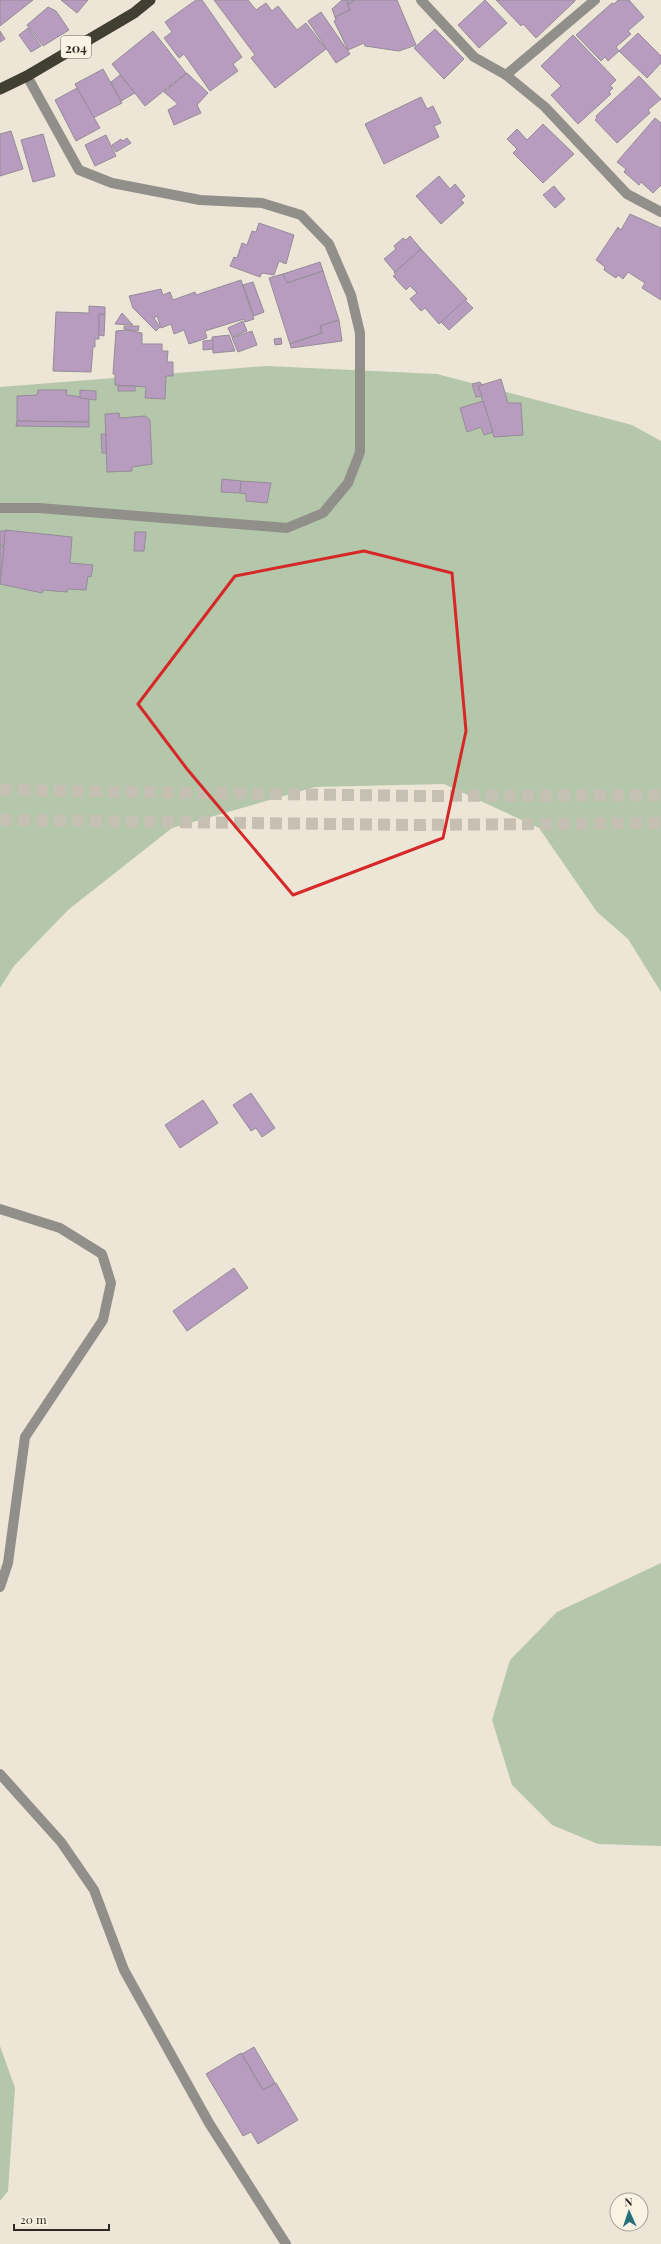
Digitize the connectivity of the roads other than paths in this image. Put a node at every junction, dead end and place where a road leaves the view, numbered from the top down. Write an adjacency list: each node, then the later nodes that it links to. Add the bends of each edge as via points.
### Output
1 (150, 0): 5 (highway, 204, via 134,13)
2 (421, 0): 4 (street, via 474,57)
3 (595, 0): 4 (street)
4 (506, 75): 7 (street, via 545,107 627,194)
5 (27, 76): 6 (highway, 204); 8 (street, via 79,170 112,183 193,198 262,203 301,215 329,244 351,295 360,333 360,452 348,483 323,513 287,528 38,508)
6 (0, 89)
7 (661, 212)
8 (0, 508)
9 (0, 1209): 10 (street, via 60,1228 102,1254 111,1283 103,1320 25,1437 8,1563)
10 (0, 1587)
11 (0, 1774): 12 (street, via 61,1842 94,1890 124,1970 209,2123)
12 (286, 2244)

